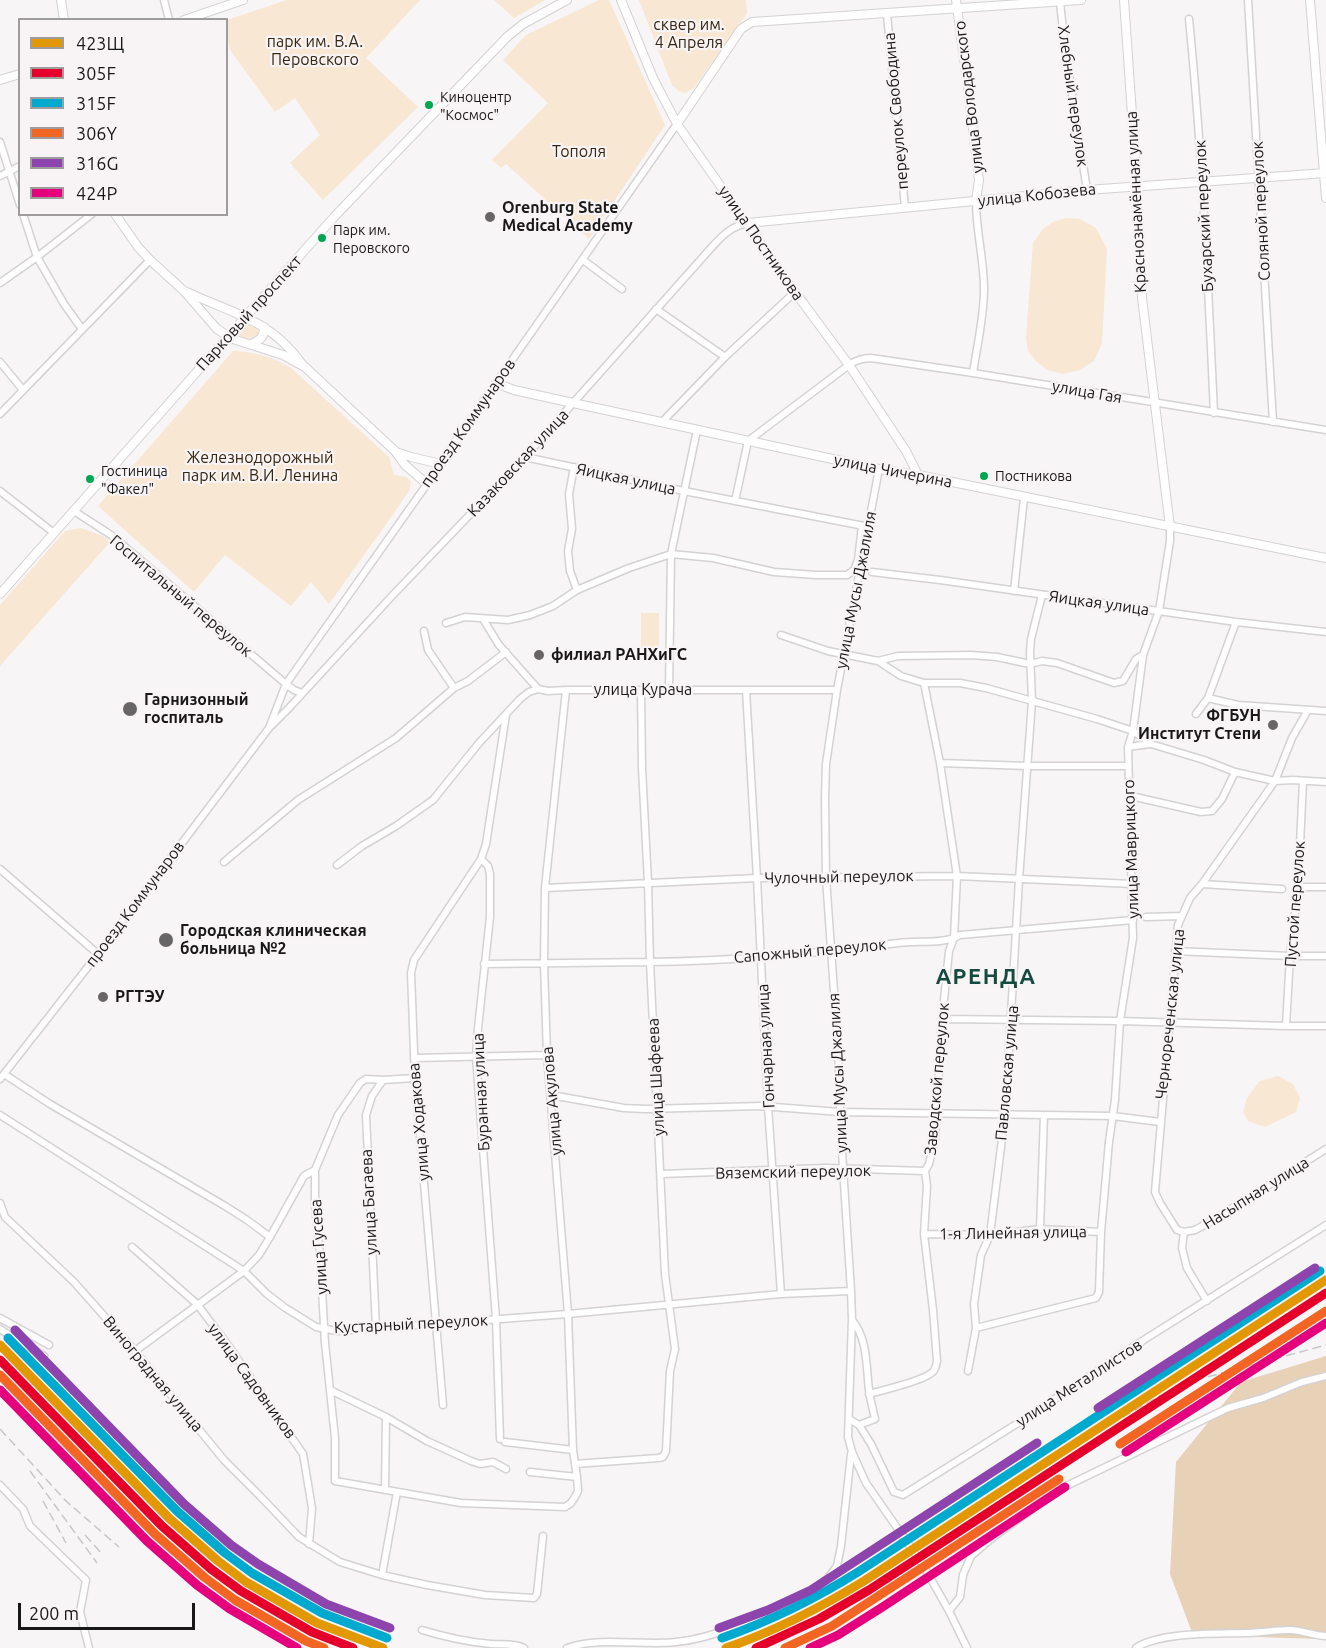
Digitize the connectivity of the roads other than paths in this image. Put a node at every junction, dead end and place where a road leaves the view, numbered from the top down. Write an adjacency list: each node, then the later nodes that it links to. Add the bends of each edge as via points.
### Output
1 (61, 0): 14 (main road)
2 (164, 0): 15 (street)
3 (243, 0): 16 (main road)
4 (567, 0): 48 (main road, Парковый проспект, via 507,37)
5 (621, 0): 21 (main road, улица Постникова)
6 (956, 0): 12 (main road, улица Володарского)
7 (1081, 0): 11 (main road)
8 (1124, 0): 29 (main road, Краснознамённая улица)
9 (1248, 0): 27 (street, Соляной переулок)
10 (1310, 0): 20 (main road)
11 (1060, 2): 12 (main road); 30 (street, Хлебный переулок)
12 (958, 9): 13 (main road); 33 (main road, улица Володарского, via 979,180)
13 (887, 14): 21 (main road, via 752,22 741,29); 34 (street, переулок Свободина)
14 (64, 18)
15 (168, 18)
16 (190, 18)
17 (1189, 19): 28 (street, Бухарский переулок)
18 (18, 75): 19 (main road)
19 (0, 80)
20 (1322, 102): 25 (main road)
21 (677, 124): 38 (main road, улица Постникова); 41 (street, проезд Коммунаров)
22 (0, 142): 24 (street)
23 (18, 167): 24 (street)
24 (8, 172): 26 (street); 32 (street)
25 (1325, 173): 27 (main road, улица Кобозева); 31 (main road)
26 (0, 176)
27 (1259, 177): 28 (main road, улица Кобозева); 66 (street, Соляной переулок)
28 (1203, 180): 29 (main road, улица Кобозева); 63 (street, Бухарский переулок)
29 (1137, 186): 30 (main road, улица Кобозева); 62 (main road, Краснознамённая улица, via 1142,298)
30 (1087, 190): 33 (main road, улица Кобозева)
31 (1326, 198)
32 (18, 200)
33 (976, 201): 34 (main road, улица Кобозева); 58 (street, улица Володарского, via 984,291)
34 (905, 208): 38 (main road, улица Кобозева)
35 (24, 216): 39 (street)
36 (89, 216): 39 (street)
37 (116, 216): 40 (main road)
38 (748, 223): 45 (main road, улица Постникова); 47 (street, Казаковская улица, via 727,231)
39 (37, 257): 42 (street); 51 (street)
40 (150, 260): 44 (main road); 51 (street)
41 (582, 260): 43 (street); 59 (street, проезд Коммунаров)
42 (0, 283)
43 (622, 289)
44 (184, 291): 46 (main road); 49 (main road)
45 (795, 292): 54 (street); 56 (main road, улица Постникова)
46 (224, 307): 48 (main road); 49 (main road, via 213,310)
47 (656, 309): 54 (street); 61 (street, Казаковская улица)
48 (245, 316): 50 (main road); 52 (main road, Парковый проспект)
49 (211, 322): 52 (main road)
50 (264, 327): 53 (main road, via 261,339); 57 (main road, via 296,354)
51 (82, 329): 60 (street)
52 (228, 337): 53 (main road); 81 (main road, Парковый проспект)
53 (250, 345): 57 (main road, via 283,354)
54 (725, 357): 65 (street)
55 (0, 362): 60 (street)
56 (849, 365): 58 (street, улица Гая, via 871,358); 69 (street); 75 (main road, улица Постникова)
57 (305, 367): 70 (main road)
58 (973, 373): 62 (street, улица Гая)
59 (496, 383): 61 (main road, улица Чичерина); 72 (main road, проезд Коммунаров)
60 (23, 390): 64 (street)
61 (573, 404): 65 (main road, улица Чичерина); 71 (street, Казаковская улица)
62 (1156, 404): 63 (street, улица Гая); 83 (main road, улица Маврицкого)
63 (1214, 413): 66 (street, улица Гая)
64 (0, 414)
65 (662, 422): 67 (main road, улица Чичерина)
66 (1273, 422): 68 (street, улица Гая)
67 (697, 430): 69 (main road, улица Чичерина); 78 (street)
68 (1326, 430)
69 (748, 441): 74 (main road, улица Чичерина); 80 (street)
70 (395, 451): 72 (main road); 76 (main road)
71 (525, 457): 73 (street, Яицкая улица); 113 (street, Казаковская улица)
72 (441, 464): 76 (main road, проезд Коммунаров)
73 (574, 467): 78 (street, Яицкая улица); 88 (street, via 568,494 572,529 568,550)
74 (879, 470): 75 (main road, улица Чичерина); 82 (street, улица Мусы Джалиля)
75 (918, 475): 79 (main road, улица Чичерина)
76 (427, 484): 105 (street, проезд Коммунаров)
77 (0, 491): 84 (street)
78 (684, 492): 80 (street, Яицкая улица); 85 (street)
79 (1024, 498): 83 (main road, улица Чичерина); 89 (street)
80 (735, 501): 82 (street, Яицкая улица)
81 (74, 511): 84 (main road, Парковый проспект); 105 (street, Госпитальный переулок, via 111,535)
82 (865, 526): 85 (street, via 855,570 847,575 774,572 713,558); 100 (street, улица Мусы Джалиля)
83 (1170, 527): 86 (main road, улица Чичерина); 92 (street, улица Маврицкого)
84 (54, 533): 90 (main road, Парковый проспект)
85 (671, 554): 88 (street); 110 (street)
86 (1326, 558)
87 (872, 572): 89 (street, Яицкая улица)
88 (576, 590): 93 (street, via 553,606 530,615 508,620)
89 (1014, 591): 91 (street, Яицкая улица)
90 (0, 594)
91 (1042, 595): 92 (street, Яицкая улица); 103 (street, Павловская улица)
92 (1159, 611): 94 (street, Яицкая улица); 101 (street, улица Маврицкого)
93 (483, 619): 95 (street, via 465,617); 99 (street)
94 (1236, 622): 97 (street, Яицкая улица); 114 (street)
95 (446, 623)
96 (424, 631): 106 (street, via 428,650)
97 (1326, 632)
98 (781, 635): 100 (street)
99 (506, 652): 106 (street); 107 (street)
100 (844, 654): 102 (street); 112 (street, улица Мусы Джалиля)
101 (1143, 656): 103 (street, via 1136,659 1123,681 1114,683 1057,663); 121 (street, улица Маврицкого)
102 (878, 661): 103 (street, via 898,656 971,655); 104 (street, via 901,676)
103 (1029, 664): 115 (street, Павловская улица)
104 (924, 683): 115 (street, via 986,688); 124 (street)
105 (286, 684): 113 (street); 120 (street, проезд Коммунаров)
106 (454, 688): 133 (street, via 396,738 298,800)
107 (538, 688): 108 (street, улица Курача, via 548,692); 119 (street, via 520,699)
108 (566, 690): 109 (street, улица Курача); 145 (street, улица Акулова)
109 (641, 690): 110 (street, улица Курача); 140 (street, улица Шафеева)
110 (669, 690): 111 (street, улица Курача)
111 (746, 690): 112 (street, улица Курача); 137 (street, Гончарная улица)
112 (837, 690): 138 (street, улица Мусы Джалиля, via 826,764)
113 (302, 693): 120 (street, проезд Коммунаров)
114 (1208, 698): 116 (street, via 1238,705); 118 (street)
115 (1032, 701): 121 (street); 125 (street, Павловская улица)
116 (1308, 710): 117 (street); 128 (street, Чернореченская улица)
117 (1326, 711)
118 (1196, 714)
119 (506, 715): 132 (street); 134 (street, via 433,800)
120 (269, 728): 154 (street, проезд Коммунаров)
121 (1132, 731): 122 (street); 123 (street, улица Маврицкого)
122 (1151, 744): 123 (street); 127 (street)
123 (1128, 747): 126 (street, улица Маврицкого)
124 (940, 763): 125 (street); 136 (street)
125 (1028, 766): 126 (street); 139 (street, Павловская улица)
126 (1128, 766): 131 (street, улица Маврицкого)
127 (1235, 772): 128 (street); 131 (street, via 1212,811)
128 (1275, 781): 129 (street); 142 (street, Чернореченская улица)
129 (1303, 781): 130 (street); 143 (street, Пустой переулок)
130 (1326, 782)
131 (1131, 796): 141 (street, улица Маврицкого)
132 (481, 859): 160 (street, Буранная улица, via 490,874); 169 (street, улица Ходакова, via 414,960)
133 (224, 862)
134 (337, 866)
135 (0, 869): 154 (street)
136 (957, 876): 138 (street, Чулочный переулок); 139 (street, Чулочный переулок); 151 (street)
137 (757, 878): 138 (street, Чулочный переулок); 140 (street, Чулочный переулок); 157 (street, Гончарная улица)
138 (826, 878): 153 (street, улица Мусы Джалиля)
139 (1019, 879): 141 (street, Чулочный переулок); 150 (street, Павловская улица)
140 (648, 883): 145 (street, Чулочный переулок); 158 (street, улица Шафеева)
141 (1133, 884): 149 (street, улица Маврицкого)
142 (1202, 884): 146 (street); 147 (street, Чернореченская улица)
143 (1298, 887): 144 (street); 155 (street, Пустой переулок)
144 (1326, 887)
145 (545, 888): 159 (street, улица Акулова)
146 (1282, 889)
147 (1182, 916): 148 (street); 152 (street, Чернореченская улица)
148 (1146, 917)
149 (1134, 920): 150 (street, Сапожный переулок); 163 (street, улица Маврицкого)
150 (1017, 930): 151 (street, Сапожный переулок); 162 (street, Павловская улица)
151 (951, 939): 153 (street, Сапожный переулок); 161 (street, Заводской переулок)
152 (1175, 951): 155 (street); 164 (street, Чернореченская улица)
153 (830, 952): 157 (street, Сапожный переулок); 176 (street, улица Мусы Джалиля)
154 (98, 954): 170 (street, проезд Коммунаров)
155 (1290, 956): 156 (street); 165 (street, Пустой переулок)
156 (1326, 956)
157 (761, 957): 158 (street, Сапожный переулок); 174 (street, Гончарная улица)
158 (650, 962): 159 (street, Сапожный переулок); 175 (street, улица Шафеева)
159 (544, 963): 160 (street, Сапожный переулок); 167 (street, улица Акулова)
160 (484, 964): 168 (street, Буранная улица)
161 (942, 1018): 162 (street); 177 (street, Заводской переулок)
162 (1012, 1020): 163 (street); 179 (street, Павловская улица)
163 (1120, 1021): 164 (street); 181 (street, улица Маврицкого)
164 (1169, 1022): 165 (street); 182 (street, Чернореченская улица)
165 (1286, 1026): 166 (street)
166 (1326, 1026)
167 (547, 1055): 168 (street); 173 (street, улица Акулова)
168 (476, 1057): 169 (street); 206 (street, Буранная улица)
169 (414, 1059): 171 (street, улица Ходакова)
170 (2, 1076): 196 (street, via 225,1206)
171 (415, 1078): 172 (street); 208 (street, улица Ходакова)
172 (383, 1080): 184 (street, улица Гусева, via 366,1079 360,1083 339,1115); 209 (street, улица Багаева, via 366,1115)
173 (551, 1095): 175 (street, via 624,1108); 204 (street, улица Акулова)
174 (768, 1106): 175 (street); 176 (street); 186 (street, Гончарная улица)
175 (658, 1108): 188 (street, улица Шафеева)
176 (840, 1112): 177 (street); 185 (street, улица Мусы Джалиля)
177 (936, 1112): 179 (street); 187 (street, Заводской переулок, via 935,1139)
178 (0, 1115): 198 (street, Кустарный переулок)
179 (1005, 1115): 180 (street); 195 (street, Павловская улица)
180 (1044, 1115): 181 (street); 191 (street)
181 (1113, 1116): 182 (street); 192 (street, улица Маврицкого)
182 (1160, 1122): 193 (street, Чернореченская улица, via 1155,1192 1177,1230)
183 (1326, 1149): 193 (street, Насыпная улица, via 1210,1222)
184 (315, 1170): 196 (street, via 304,1176); 212 (street, улица Гусева)
185 (844, 1170): 186 (street, Вяземский переулок); 187 (street, Вяземский переулок); 199 (street, улица Мусы Джалиля)
186 (773, 1171): 188 (street, Вяземский переулок); 200 (street, Гончарная улица)
187 (926, 1172): 194 (street, Заводской переулок)
188 (661, 1174): 203 (street, улица Шафеева)
189 (0, 1203): 214 (street, Виноградная улица, via 5,1217 74,1282)
190 (1326, 1225): 201 (street, улица Металлистов)
191 (1040, 1229): 192 (street, 1-я Линейная улица); 195 (street, 1-я Линейная улица)
192 (1101, 1232): 210 (street, улица Маврицкого, via 1096,1298)
193 (1184, 1232): 201 (street, via 1182,1248 1187,1268)
194 (924, 1234): 195 (street, 1-я Линейная улица); 219 (street, Заводской переулок, via 936,1367 932,1373)
195 (990, 1235): 210 (street, Павловская улица, via 981,1255 974,1304)
196 (270, 1237): 198 (street)
197 (132, 1247): 202 (street, улица Садовников)
198 (244, 1271): 202 (street); 212 (street, Кустарный переулок, via 284,1307)
199 (851, 1291): 200 (street, Кустарный переулок); 207 (street, улица Мусы Джалиля)
200 (781, 1294): 203 (street, Кустарный переулок)
201 (1207, 1301): 223 (street, улица Металлистов, via 903,1495 894,1492)
202 (197, 1304): 214 (street); 234 (street, улица Садовников, via 303,1454 312,1508)
203 (670, 1305): 204 (street, Кустарный переулок); 226 (street, улица Шафеева, via 675,1348 663,1457)
204 (568, 1314): 206 (street, Кустарный переулок); 224 (street, улица Акулова)
205 (0, 1318): 213 (street)
206 (496, 1319): 208 (street, Кустарный переулок); 224 (street, Буранная улица, via 502,1441)
207 (852, 1319): 219 (street, via 860,1329 865,1350); 222 (street, улица Мусы Джалиля)
208 (437, 1323): 209 (street, Кустарный переулок); 220 (street, улица Ходакова)
209 (376, 1328): 212 (street, Кустарный переулок)
210 (976, 1328): 216 (street, Павловская улица)
211 (0, 1329): 215 (street)
212 (324, 1329): 218 (street, улица Гусева)
213 (49, 1345)
214 (135, 1351): 234 (street, Виноградная улица, via 224,1460)
215 (44, 1356)
216 (968, 1371)
217 (1326, 1376): 236 (street, via 1228,1408 1058,1490 971,1556 960,1597)
218 (330, 1390): 221 (street); 231 (street, улица Гусева, via 335,1481)
219 (869, 1394): 223 (street, via 875,1419)
220 (443, 1405)
221 (386, 1417): 227 (street, via 471,1461 493,1462); 231 (street)
222 (849, 1419): 223 (street); 225 (street, улица Мусы Джалиля)
223 (859, 1425)
224 (573, 1450): 226 (street, улица Акулова)
225 (852, 1452): 236 (street, улица Мусы Джалиля, via 866,1483 923,1565); 241 (street, via 837,1566 816,1588 732,1628 706,1636 669,1643 582,1642)
226 (575, 1464): 229 (street, улица Акулова)
227 (506, 1469)
228 (530, 1472): 229 (street)
229 (577, 1477): 232 (street, улица Акулова, via 578,1491 565,1506 461,1503)
230 (0, 1485): 239 (street, via 23,1509 30,1526 86,1580 80,1612)
231 (385, 1490): 232 (street)
232 (397, 1492): 235 (street)
233 (543, 1536): 235 (street, Виноградная улица, via 534,1598 485,1595)
234 (309, 1544): 235 (street, Виноградная улица, via 340,1562)
235 (382, 1575)
236 (949, 1611): 242 (street, улица Мусы Джалиля)
237 (422, 1630): 240 (street, via 453,1639)
238 (1326, 1636): 243 (street, via 1293,1630 1224,1632 1161,1638)
239 (89, 1648)
240 (524, 1648)
241 (567, 1648)
242 (967, 1648)
243 (1136, 1648)

